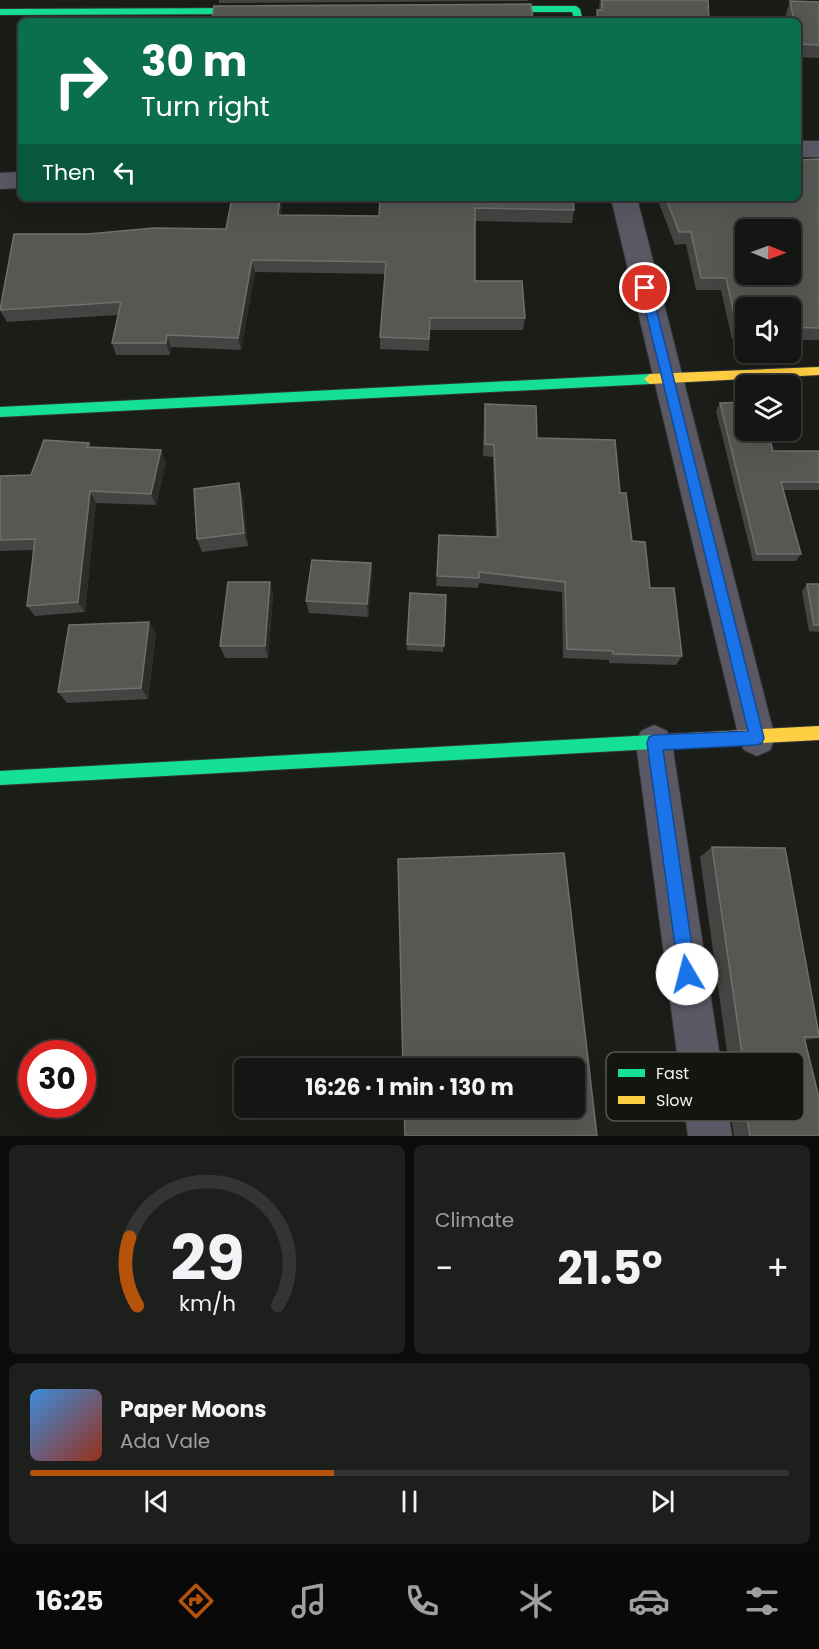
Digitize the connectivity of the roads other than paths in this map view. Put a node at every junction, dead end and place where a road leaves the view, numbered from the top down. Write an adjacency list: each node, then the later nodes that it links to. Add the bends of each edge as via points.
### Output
1 (470, 9): 4 (street, via 576,9)
2 (270, 11): 3 (street)
3 (0, 12)
4 (578, 18)
5 (819, 148): 6 (street)
6 (801, 149)
7 (18, 180): 8 (street)
8 (0, 181)
9 (625, 201): 11 (street)
10 (819, 371): 11 (street)
11 (667, 379): 12 (street); 14 (street)
12 (0, 412)
13 (819, 733): 14 (street)
14 (757, 738): 15 (street)
15 (654, 743): 16 (street); 17 (street)
16 (0, 778)
17 (698, 1052)
18 (708, 1121): 19 (street)
19 (710, 1136)

